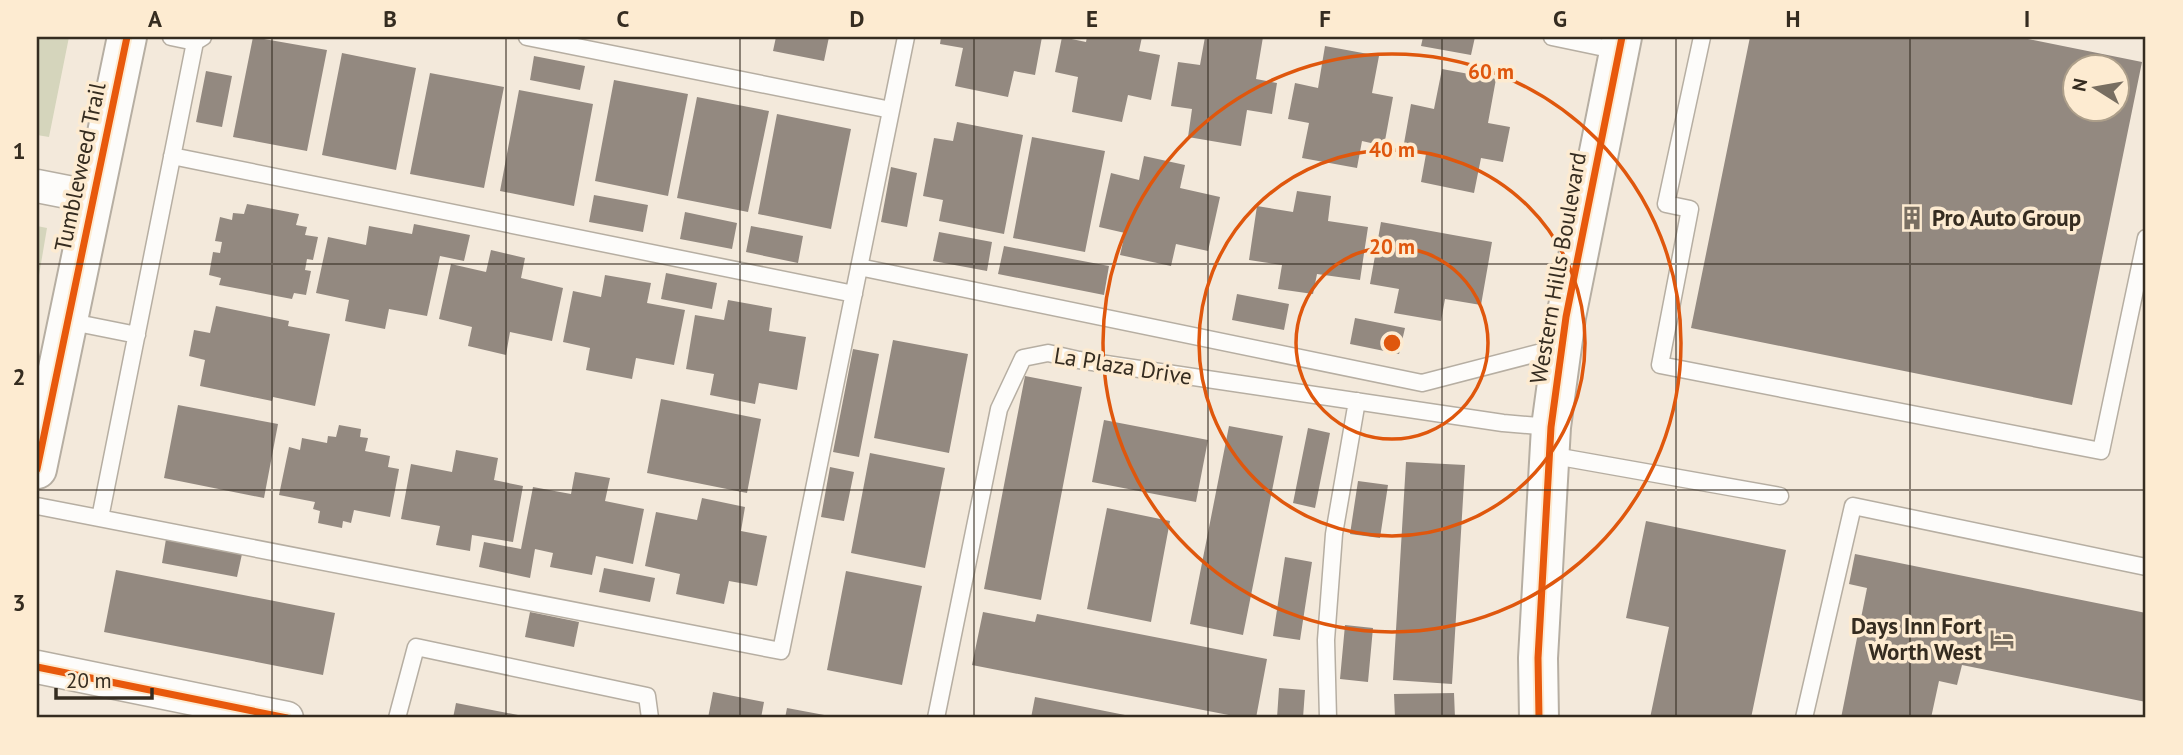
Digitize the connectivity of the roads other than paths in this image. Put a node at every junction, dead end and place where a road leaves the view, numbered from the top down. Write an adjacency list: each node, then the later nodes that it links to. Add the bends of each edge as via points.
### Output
1 (127, 37): 12 (street, Tumbleweed Trail)
2 (171, 37): 7 (lane)
3 (527, 37): 9 (lane)
4 (906, 37): 9 (lane)
5 (1552, 37): 8 (lane)
6 (1702, 37): 13 (lane, via 1665,204 1690,209 1660,365 2101,451)
7 (199, 39): 10 (lane)
8 (1620, 44): 18 (street, Western Hills Boulevard)
9 (891, 110): 14 (lane)
10 (172, 156): 15 (lane); 17 (lane)
11 (37, 186): 12 (street)
12 (93, 197): 16 (street, Tumbleweed Trail)
13 (2146, 239)
14 (859, 267): 15 (lane); 18 (lane, via 1422,383)
15 (854, 294): 24 (lane, via 781,651)
16 (67, 321): 17 (lane); 21 (street, Tumbleweed Trail)
17 (136, 335): 24 (lane)
18 (1561, 347): 20 (street, Western Hills Boulevard)
19 (1357, 401): 20 (lane, La Plaza Drive, via 1503,423); 30 (lane, La Plaza Drive, via 1048,353 1023,358 999,409); 31 (lane, via 1334,534 1326,640)
20 (1550, 441): 22 (lane, La Plaza Drive); 32 (street, Western Hills Boulevard)
21 (37, 470)
22 (1780, 496)
23 (37, 506): 24 (lane)
24 (100, 518)
25 (2146, 567): 33 (lane, via 1853,506)
26 (37, 667): 27 (street)
27 (287, 718)
28 (397, 718): 29 (lane, via 416,647 647,696)
29 (650, 718)
30 (936, 718)
31 (1328, 718)
32 (1539, 718)
33 (1804, 718)

